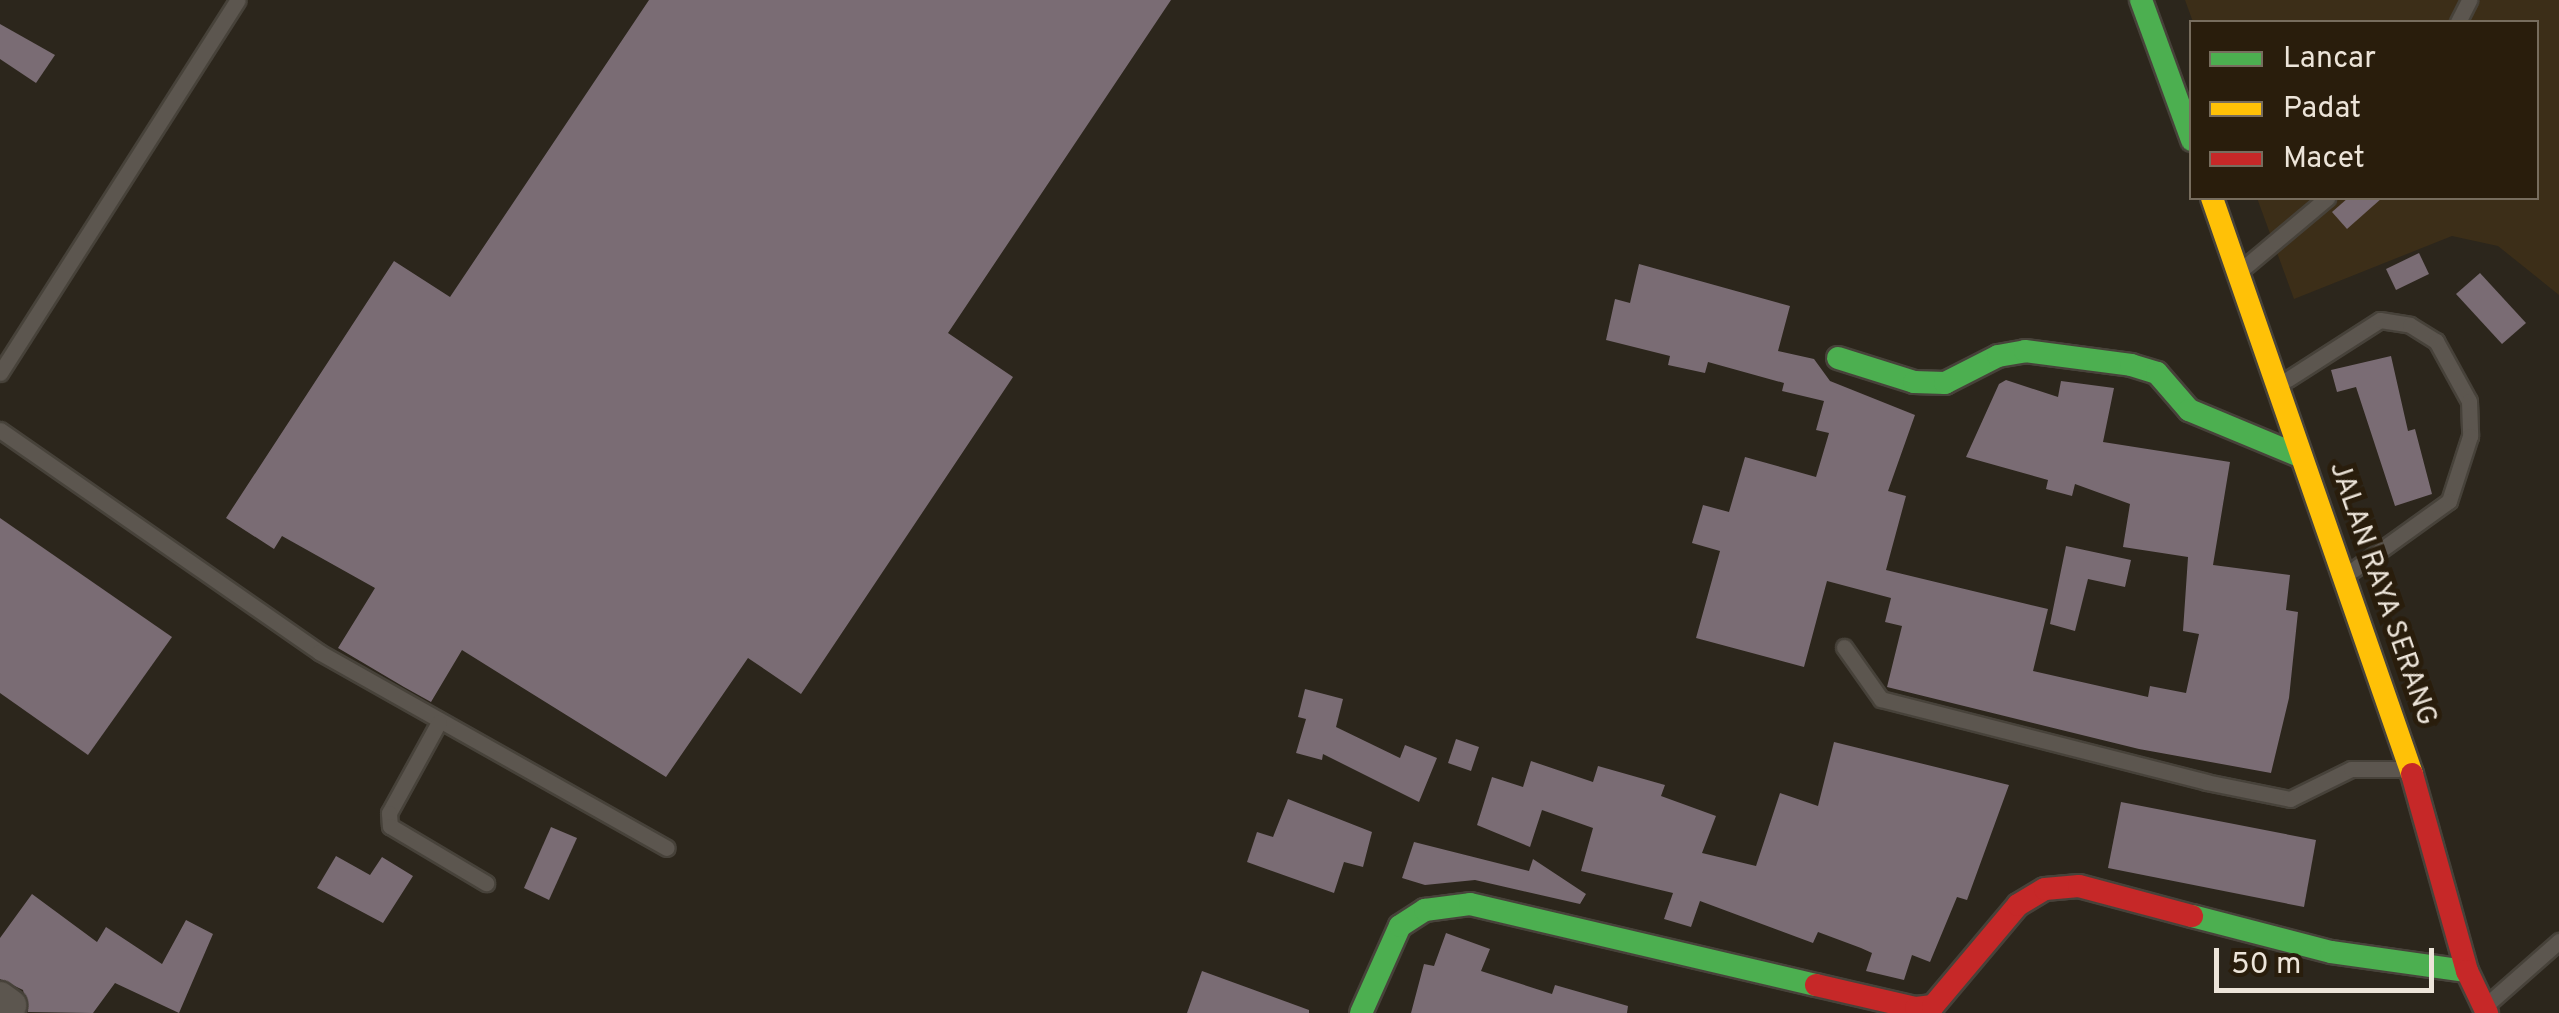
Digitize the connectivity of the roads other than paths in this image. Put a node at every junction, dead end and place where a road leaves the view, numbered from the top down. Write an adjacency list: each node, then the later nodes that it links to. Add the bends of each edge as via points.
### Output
1 (238, 0): 8 (lane)
2 (2141, 0): 3 (main road)
3 (2189, 132)
4 (2213, 200): 6 (main road, JALAN RAYA SERANG)
5 (2325, 200): 6 (lane)
6 (2238, 273): 9 (main road, JALAN RAYA SERANG)
7 (1838, 358): 11 (main road, via 1914,382 1945,384 1998,356 2024,351 2131,364 2157,373 2189,410)
8 (0, 374)
9 (2276, 387): 11 (main road, JALAN RAYA SERANG); 12 (lane, via 2380,320 2410,325 2436,341 2469,401 2470,436 2449,501)
10 (0, 430): 14 (lane, via 319,652)
11 (2302, 458): 12 (main road, JALAN RAYA SERANG)
12 (2346, 576): 15 (main road, JALAN RAYA SERANG)
13 (1844, 646): 15 (lane, via 1867,686 1890,703 2259,794 2290,799 2351,769)
14 (438, 722): 16 (lane); 17 (lane, via 389,814 390,826)
15 (2411, 770): 19 (main road, JALAN RAYA SERANG)
16 (667, 848)
17 (486, 882)
18 (2559, 941): 20 (lane)
19 (2467, 971): 20 (main road, JALAN RAYA SERANG); 21 (main road, via 2331,952 2080,886 2045,889 2018,906 1945,993 1932,1006 1916,1008 1470,904 1425,910 1400,926)
20 (2486, 1009)
21 (1361, 1013)

